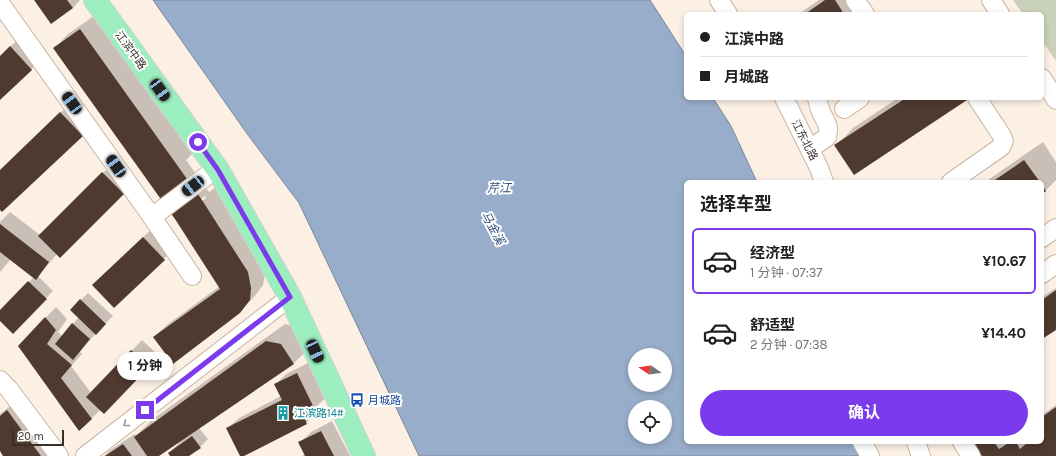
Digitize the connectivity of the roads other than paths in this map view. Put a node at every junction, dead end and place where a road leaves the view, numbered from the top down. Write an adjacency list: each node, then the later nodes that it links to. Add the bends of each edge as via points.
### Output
1 (95, 0): 17 (main road, 江滨中路)
2 (719, 0): 6 (street)
3 (855, 0): 7 (street)
4 (991, 0): 8 (street)
5 (0, 4): 20 (street)
6 (727, 12)
7 (864, 12)
8 (999, 12)
9 (1044, 81): 14 (street)
10 (785, 100): 16 (street, 江东北路)
11 (817, 100): 16 (street, via 829,130 827,137)
12 (857, 100): 15 (street)
13 (978, 100): 19 (street, via 1004,141 1001,147)
14 (1056, 100)
15 (844, 109)
16 (810, 149): 18 (street, 江东北路)
17 (217, 168): 20 (street); 26 (main road, 江滨中路)
18 (823, 180)
19 (954, 180)
20 (152, 217): 25 (street)
21 (1056, 228): 22 (street)
22 (1044, 237)
23 (1056, 264): 24 (street)
24 (1044, 273)
25 (192, 276)
26 (290, 297): 32 (street, one-way to 32); 33 (main road, 江滨中路)
27 (0, 380): 31 (street)
28 (863, 444): 34 (street)
29 (917, 444): 35 (street)
30 (963, 444): 36 (street)
31 (59, 456)
32 (85, 456)
33 (364, 456)
34 (870, 456)
35 (921, 456)
36 (971, 456)

